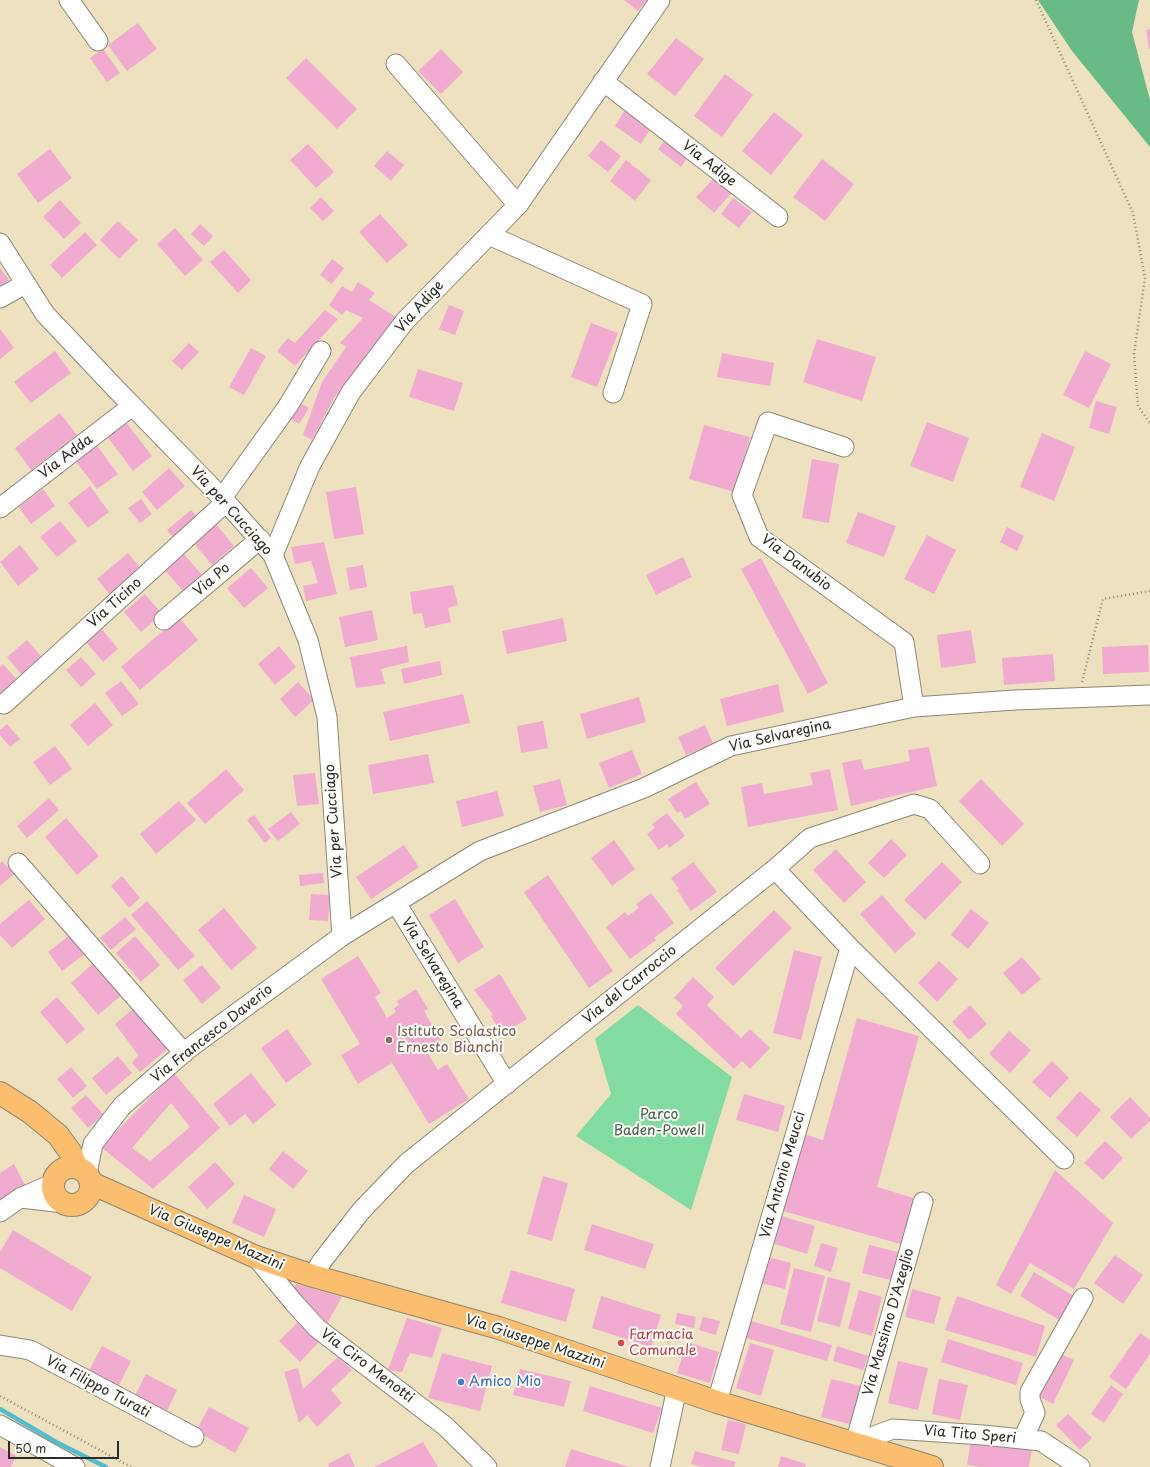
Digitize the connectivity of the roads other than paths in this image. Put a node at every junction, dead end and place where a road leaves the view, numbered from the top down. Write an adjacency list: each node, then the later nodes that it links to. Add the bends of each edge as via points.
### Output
1 (69, 0): 3 (street)
2 (660, 0): 5 (street, Via Adige)
3 (98, 41)
4 (396, 64): 6 (street)
5 (603, 81): 6 (street, Via Adige); 7 (street, Via Adige)
6 (518, 205): 8 (street, Via Adige)
7 (778, 217)
8 (488, 235): 13 (street, via 642,304); 19 (street, Via Adige, via 405,321 351,392 310,466)
9 (0, 243): 10 (street, Via per Cucciago)
10 (25, 284): 11 (street); 14 (street, Via per Cucciago, via 45,314)
11 (0, 298)
12 (321, 351): 16 (street, Via Ticino)
13 (613, 393)
14 (132, 406): 16 (street, Via per Cucciago); 17 (street, Via Adda)
15 (844, 447): 23 (street, Via Danubio, via 768,422 742,495 759,537 904,642)
16 (224, 500): 18 (street, Via per Cucciago); 22 (street, Via Ticino)
17 (0, 508)
18 (260, 539): 19 (street, Via per Cucciago); 20 (street, Via Po)
19 (273, 555): 28 (street, Via per Cucciago, via 308,640 327,717)
20 (164, 620)
21 (1150, 695): 23 (street, Via Selvaregina)
22 (4, 704)
23 (914, 707): 27 (street, Via Selvaregina, via 731,746 644,788 480,851)
24 (18, 863): 30 (street)
25 (980, 864): 26 (street, Via del Carroccio, via 930,809 914,804 810,838)
26 (775, 869): 29 (street); 31 (street, Via del Carroccio)
27 (396, 903): 28 (street, Via Selvaregina); 31 (street, Via Selvaregina)
28 (342, 936): 30 (street, Via Francesco Daverio)
29 (850, 948): 34 (street); 43 (street, Via Antonio Meucci)
30 (184, 1053): 35 (street, Via Francesco Daverio, via 122,1106 93,1144)
31 (507, 1084): 39 (street, Via del Carroccio, via 406,1164 361,1211)
32 (0, 1093): 35 (main road, via 30,1112 58,1135 70,1153)
33 (0, 1099): 35 (main road, via 50,1142)
34 (1064, 1159)
35 (73, 1183): 37 (street, Via Francesco Daverio, via 20,1198); 38 (main road, Via Giuseppe Mazzini, via 142,1206)
36 (923, 1202): 47 (street, Via Massimo D'Azeglio)
37 (0, 1212)
38 (256, 1257): 39 (main road, Via Giuseppe Mazzini); 49 (street, Via Ciro Menotti, via 317,1328 445,1426)
39 (313, 1276): 42 (main road, Via Giuseppe Mazzini, via 499,1328)
40 (1083, 1298): 46 (street, via 1030,1392 1035,1413)
41 (0, 1345): 45 (street, Via Filippo Turati, via 30,1350)
42 (677, 1388): 43 (main road, Via Giuseppe Mazzini); 50 (street)
43 (717, 1402): 47 (main road, Via Giuseppe Mazzini)
44 (0, 1425): 48 (street)
45 (194, 1437)
46 (1023, 1439): 47 (street, Via Tito Speri, via 893,1429); 52 (street, Via Tito Speri, via 1041,1441)
47 (855, 1443): 51 (main road, Via Giuseppe Mazzini)
48 (75, 1467)
49 (487, 1467)
50 (660, 1467)
51 (932, 1467)
52 (1080, 1467)

